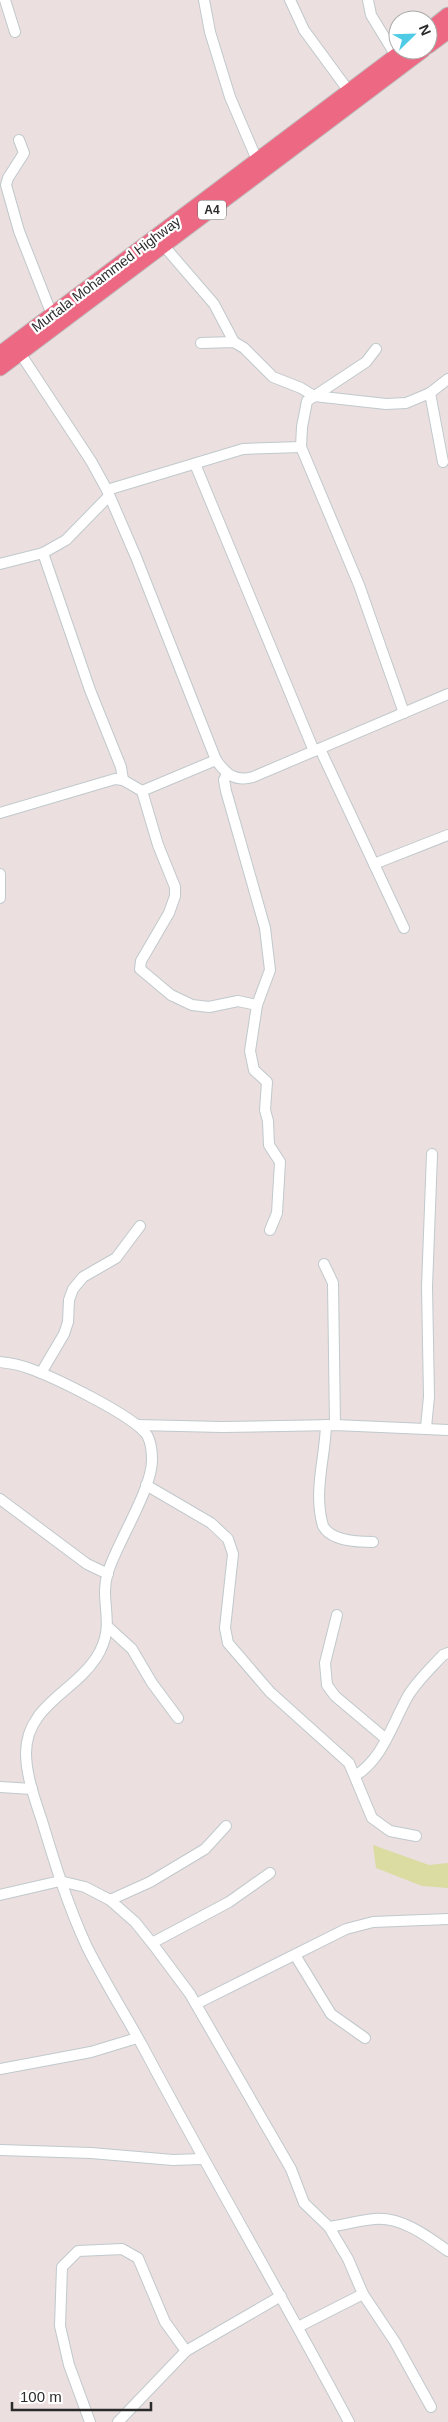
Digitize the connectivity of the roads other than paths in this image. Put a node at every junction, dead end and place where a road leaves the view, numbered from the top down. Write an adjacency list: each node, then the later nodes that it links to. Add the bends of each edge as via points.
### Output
1 (5, 0): 7 (street)
2 (204, 0): 13 (street, via 230,97)
3 (290, 0): 11 (street, via 304,30)
4 (368, 0): 8 (street, via 371,15)
5 (448, 15): 6 (highway)
6 (438, 23)
7 (15, 32)
8 (388, 37)
9 (390, 60): 11 (highway, Murtala Mohammed Highway / A4)
10 (409, 60): 14 (highway, A4)
11 (348, 90): 13 (highway, Murtala Mohammed Highway / A4)
12 (19, 140): 15 (street, via 24,153 8,178 8,191 19,231)
13 (257, 160): 15 (highway, Murtala Mohammed Highway / A4)
14 (164, 246): 16 (street, via 214,304); 19 (highway, A4)
15 (52, 315): 20 (highway, Murtala Mohammed Highway / A4)
16 (234, 342): 17 (street); 24 (street, via 273,377)
17 (201, 343)
18 (376, 350): 24 (street, via 366,362)
19 (20, 353): 21 (highway, A4); 28 (street, via 91,461)
20 (0, 354)
21 (0, 368)
22 (448, 379): 23 (street)
23 (430, 393): 24 (street, via 406,403 386,404); 26 (street)
24 (314, 396): 25 (street, via 304,411)
25 (301, 447): 27 (street, via 243,449); 32 (street, via 360,585)
26 (444, 462)
27 (195, 464): 28 (street); 33 (street)
28 (108, 493): 29 (street, via 66,540); 34 (street)
29 (43, 553): 30 (street); 36 (street)
30 (0, 564)
31 (448, 694): 32 (street)
32 (404, 713): 33 (street)
33 (317, 750): 35 (street, via 243,780); 40 (street)
34 (216, 760): 35 (street); 37 (street)
35 (227, 774): 44 (street, via 224,780 226,791 265,928 268,950 270,970)
36 (123, 780): 37 (street); 38 (street, via 115,779)
37 (142, 791): 44 (street, via 175,887 175,896 170,913 141,961 140,969 171,995 192,1005 209,1007 233,1001)
38 (0, 812)
39 (448, 835): 40 (street)
40 (374, 864): 43 (street)
41 (0, 874): 42 (street)
42 (0, 898)
43 (404, 928)
44 (257, 1005): 47 (street, via 251,1061 257,1075 266,1080 269,1145 280,1162 277,1213)
45 (432, 1154): 53 (street)
46 (140, 1226): 50 (street, via 116,1258 83,1277 73,1289 64,1334)
47 (270, 1230)
48 (324, 1264): 52 (street, via 333,1283)
49 (0, 1362): 50 (street)
50 (41, 1373): 51 (street)
51 (137, 1425): 52 (street); 55 (street, via 147,1436 151,1447 153,1463)
52 (330, 1425): 53 (street); 57 (street, via 319,1474 323,1526 326,1532 338,1537)
53 (426, 1427): 54 (street)
54 (448, 1430)
55 (146, 1485): 58 (street); 64 (street, via 211,1523 228,1539 233,1554 225,1628 228,1643 270,1692 343,1756)
56 (0, 1500): 58 (street, via 87,1564)
57 (373, 1542)
58 (108, 1574): 60 (street)
59 (337, 1615): 63 (street, via 325,1663 328,1685 335,1696)
60 (108, 1627): 62 (street, via 132,1649); 66 (street, via 102,1648 84,1674 55,1697 32,1725 26,1752)
61 (448, 1653): 63 (street, via 413,1689)
62 (178, 1718)
63 (386, 1739): 64 (street, via 369,1766)
64 (355, 1776): 68 (street, via 372,1818 390,1831)
65 (0, 1787): 66 (street)
66 (32, 1790): 70 (street)
67 (226, 1826): 72 (street, via 205,1849 150,1882)
68 (416, 1836)
69 (270, 1872): 74 (street, via 229,1902)
70 (60, 1881): 71 (street); 72 (street, via 85,1887); 77 (street, via 88,1948)
71 (0, 1895)
72 (110, 1900): 74 (street)
73 (448, 1919): 75 (street, via 361,1924 323,1939)
74 (152, 1942): 76 (street)
75 (295, 1955): 76 (street); 78 (street, via 331,2014)
76 (196, 2004): 82 (street, via 291,2168 304,2203)
77 (137, 2038): 79 (street, via 92,2052); 81 (street)
78 (365, 2038)
79 (0, 2069)
80 (0, 2150): 81 (street)
81 (202, 2159): 85 (street)
82 (329, 2227): 83 (street, via 386,2219 422,2233); 84 (street)
83 (448, 2251)
84 (363, 2294): 86 (street); 88 (street, via 395,2342)
85 (281, 2296): 86 (street); 87 (street)
86 (298, 2327): 91 (street)
87 (186, 2351): 89 (street, via 166,2322 138,2258 122,2249 78,2251 62,2267 60,2326 69,2365); 90 (street)
88 (431, 2407)
89 (90, 2422)
90 (118, 2422)
91 (349, 2422)

